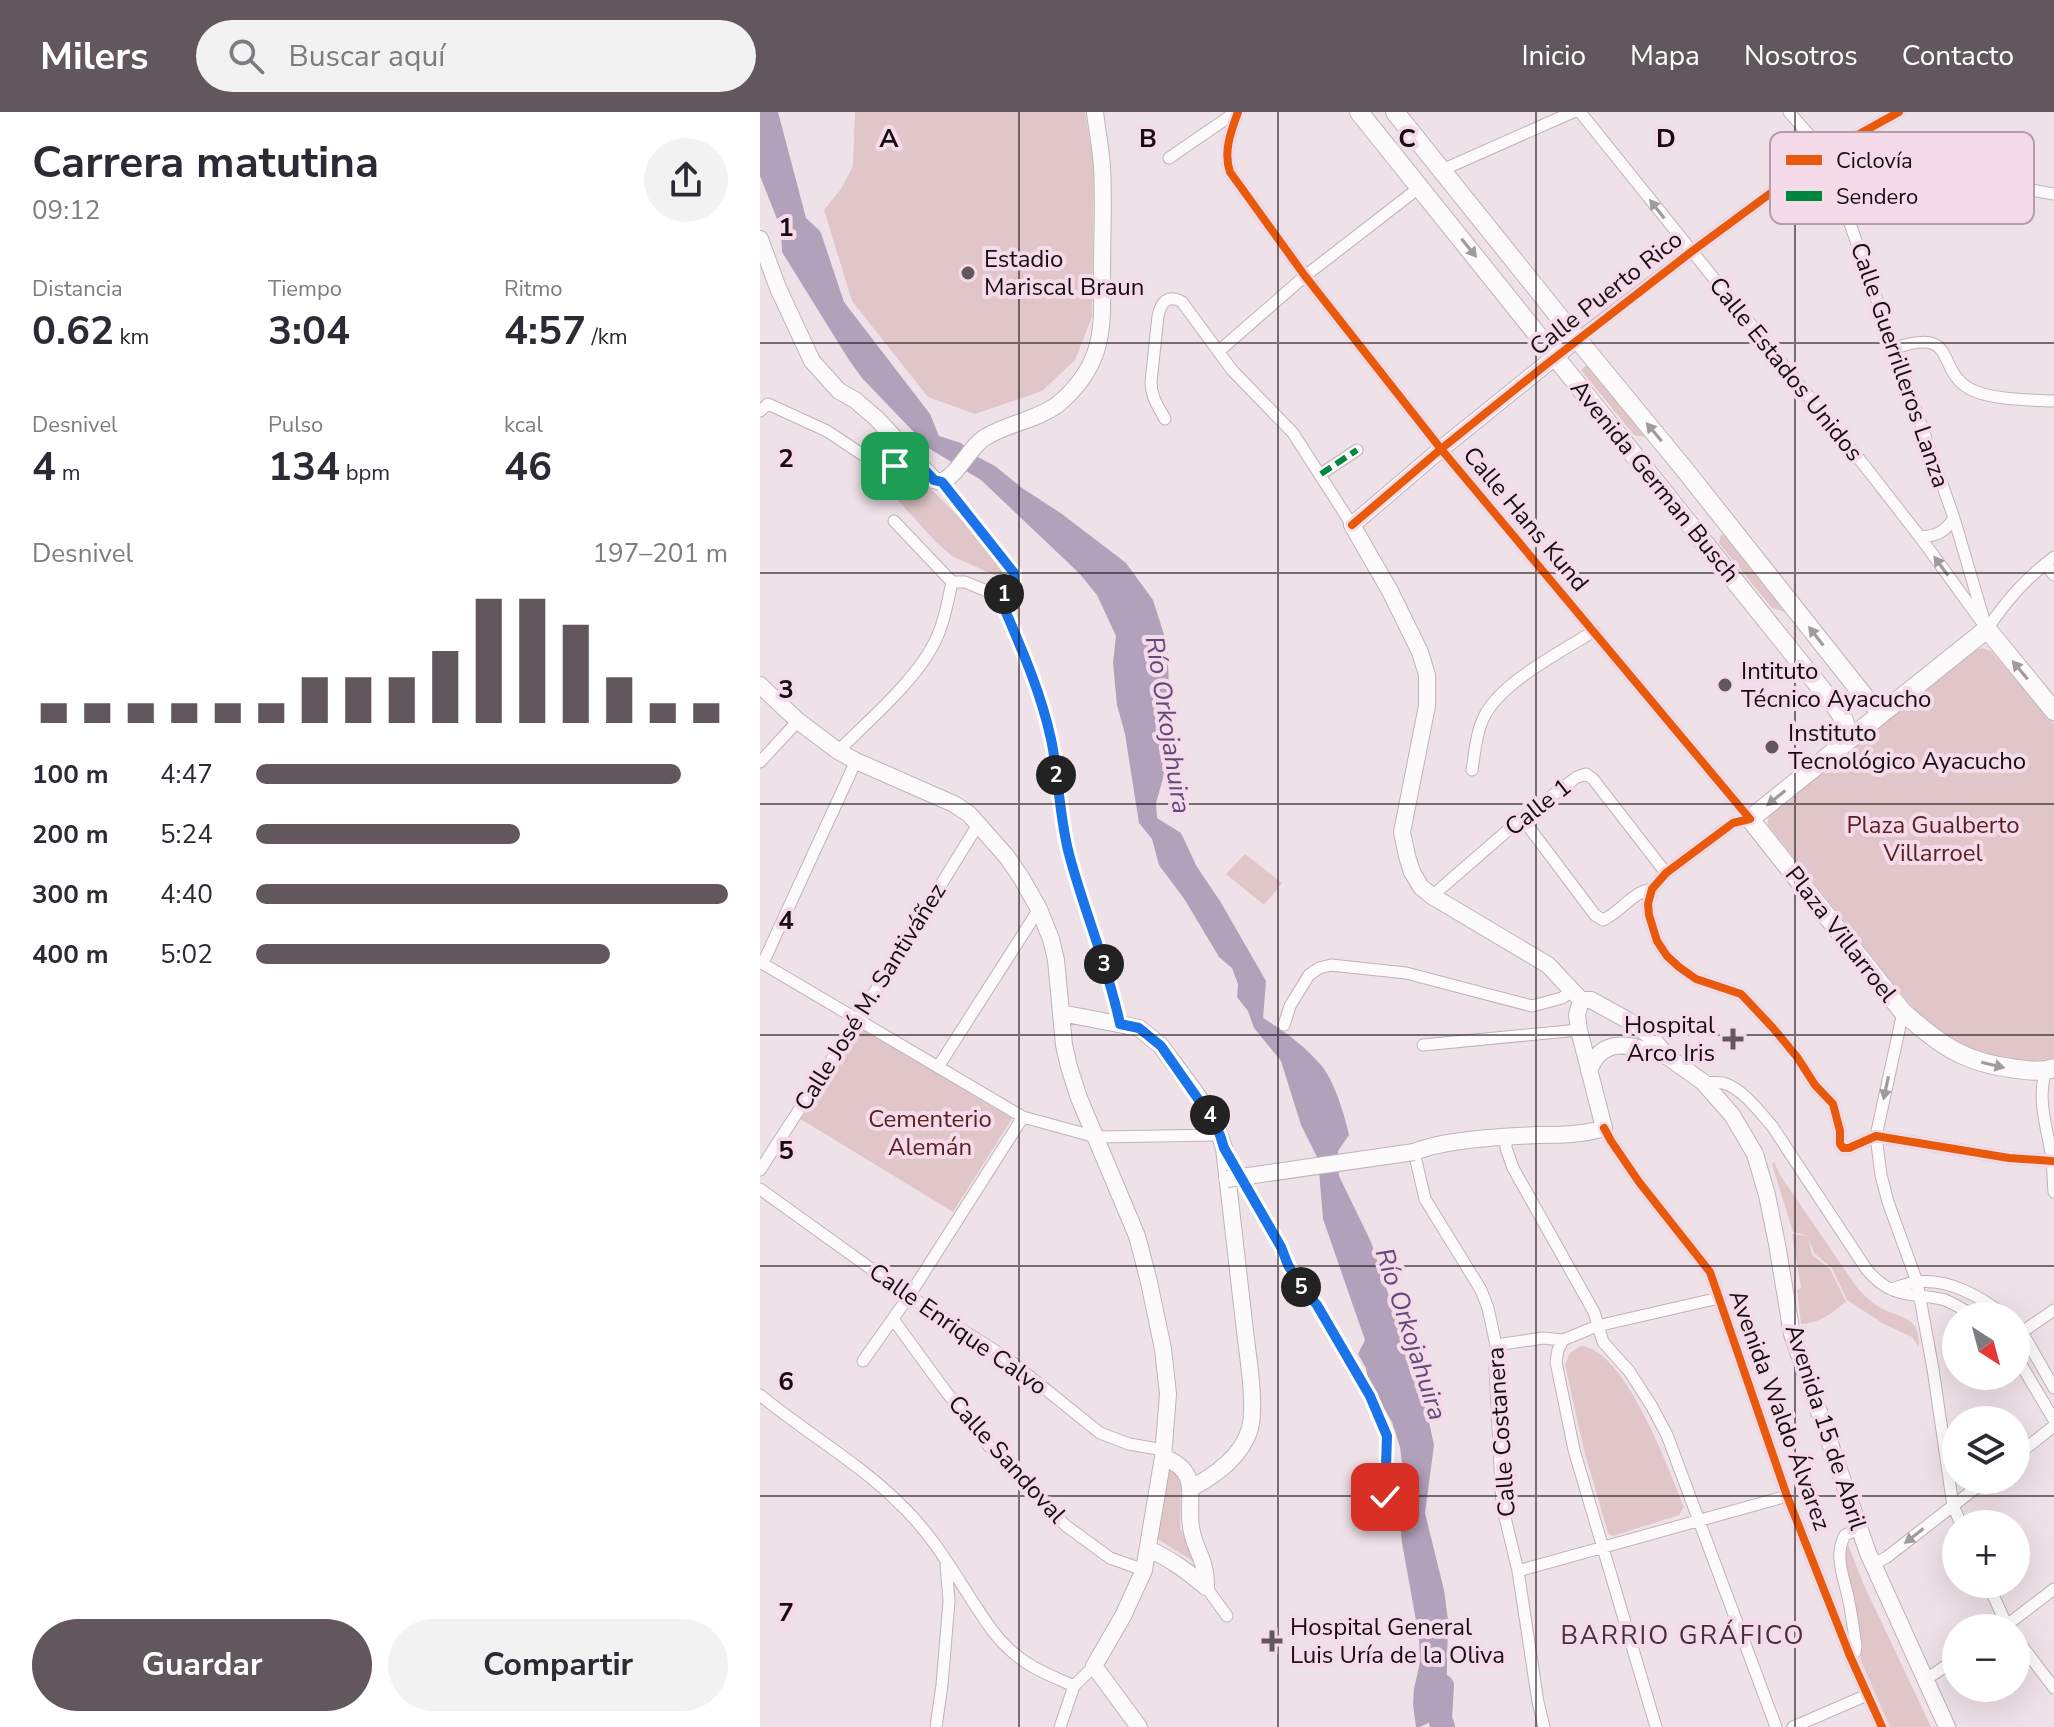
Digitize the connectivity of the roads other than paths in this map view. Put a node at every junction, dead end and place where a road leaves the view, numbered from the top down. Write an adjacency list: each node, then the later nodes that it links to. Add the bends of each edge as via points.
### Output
1 (1095, 112): 32 (main road, via 1102,165 1102,283 1097,348 1089,368 1057,405 984,438)
2 (1237, 112): 11 (street); 20 (street, Calle Hans Kund, via 1227,150 1230,172)
3 (1359, 112): 13 (main road, Avenida German Busch)
4 (1395, 112): 12 (main road, Avenida German Busch)
5 (1573, 112): 12 (street)
6 (1580, 112): 19 (street, Calle Estados Unidos, one-way to 6)
7 (1789, 112): 9 (street, Calle Guerrilleros Lanza)
8 (1899, 112): 10 (street, Calle Puerto Rico)
9 (1807, 132)
10 (1863, 132)
11 (1169, 158)
12 (1442, 170): 13 (main road); 21 (main road, Avenida German Busch)
13 (1420, 187): 20 (street); 24 (main road, Avenida German Busch, one-way to 24)
14 (2034, 190): 16 (street)
15 (1770, 194): 19 (street, Calle Puerto Rico)
16 (2054, 194)
17 (1850, 224): 22 (street, Calle Guerrilleros Lanza)
18 (760, 239): 30 (main road, via 812,361)
19 (1691, 252): 21 (street, Calle Puerto Rico); 36 (street, Calle Estados Unidos)
20 (1305, 276): 23 (street); 28 (street, Calle Hans Kund)
21 (1577, 339): 24 (main road, Calle Puerto Rico); 44 (main road, Avenida German Busch, one-way to 21, via 1868,701)
22 (1895, 348): 25 (street, via 1927,341 1937,345 1972,390); 33 (street, Calle Guerrilleros Lanza)
23 (1219, 351): 27 (street, via 1182,302 1164,300 1151,392); 31 (street, via 1293,433)
24 (1555, 357): 28 (main road, Calle Puerto Rico); 47 (main road, Avenida German Busch, via 1845,719)
25 (2054, 401)
26 (760, 411): 30 (street, via 768,404 827,431 882,465)
27 (1165, 419)
28 (1441, 449): 35 (main road, Calle Puerto Rico); 42 (street, Calle Hans Kund)
29 (1357, 450): 31 (street)
30 (919, 464): 32 (main road)
31 (1321, 474): 35 (street)
32 (942, 482): 40 (street, via 1014,573 1012,587)
33 (1954, 518): 36 (street, via 1942,533); 41 (street, Calle Guerrilleros Lanza)
34 (894, 521): 39 (street)
35 (1352, 525): 57 (main road, via 1390,591 1427,675 1427,706 1402,832 1412,872)
36 (1920, 537): 41 (street, Calle Estados Unidos, one-way to 36)
37 (2050, 561): 38 (street); 41 (street, via 2008,599)
38 (2054, 575)
39 (952, 582): 40 (street); 48 (street, via 937,637 926,656)
40 (999, 596): 64 (street, via 1043,708 1061,824)
41 (1987, 629): 44 (main road); 45 (main road, one-way to 41)
42 (1594, 631): 51 (street, via 1499,696 1478,732); 53 (street, Calle Hans Kund)
43 (760, 685): 46 (main road)
44 (1889, 707): 47 (main road)
45 (2054, 711)
46 (798, 721): 48 (main road); 50 (street)
47 (1845, 742): 53 (main road, one-way to 53)
48 (838, 751): 49 (main road)
49 (856, 761): 54 (main road, via 954,804); 59 (street)
50 (760, 762)
51 (1472, 770)
52 (1522, 818): 55 (street, Calle 1, via 1586,774); 56 (street, via 1603,920); 57 (street, Calle 1)
53 (1750, 819): 55 (street, via 1733,823); 61 (main road, Plaza Villarroel)
54 (979, 823): 58 (main road); 63 (street, Calle José M. Santiváñez)
55 (1666, 873): 56 (street)
56 (1652, 889): 75 (street, via 1649,915 1667,956 1696,979 1741,994 1762,1016 1833,1104 1843,1148)
57 (1432, 896): 60 (main road, via 1548,965)
58 (1039, 909): 62 (main road, via 1056,960); 69 (street)
59 (761, 962): 63 (street)
60 (1577, 995): 65 (street, via 1532,1006 1406,973 1331,965 1309,975); 66 (main road); 68 (main road, via 1629,1021)
61 (1903, 1012): 70 (main road, Plaza Villarroel, one-way to 70, via 1960,1056 1996,1067); 75 (street, one-way to 75)
62 (1061, 1013): 64 (main road); 76 (main road, via 1069,1067)
63 (858, 1019): 69 (street); 81 (street, Calle José M. Santiváñez)
64 (1120, 1024): 78 (main road, via 1139,1028 1161,1046)
65 (1284, 1025)
66 (1579, 1030): 67 (street); 71 (main road)
67 (1423, 1045)
68 (1668, 1057): 71 (main road, via 1611,1046 1597,1055); 72 (main road, Avenida 15 de Abril)
69 (938, 1067): 73 (street)
70 (2050, 1070): 80 (street, via 2042,1098)
71 (1589, 1071): 74 (main road)
72 (1703, 1082): 86 (street, via 1724,1083 1759,1110 1867,1270); 114 (main road, Avenida 15 de Abril, via 1732,1115 1755,1154 1792,1334)
73 (1023, 1117): 76 (street); 87 (street)
74 (1604, 1128): 77 (main road); 89 (street, Avenida Waldo Álvarez, via 1710,1272)
75 (1876, 1136): 80 (street); 85 (street, via 1888,1202)
76 (1096, 1137): 78 (street); 106 (main road, via 1137,1236 1149,1282 1168,1394)
77 (1506, 1137): 79 (main road); 95 (street, via 1513,1168)
78 (1222, 1142): 82 (main road); 110 (street, via 1381,1421 1387,1436)
79 (1414, 1152): 82 (main road, bridge); 97 (street, Calle Costanera, via 1425,1199 1481,1290)
80 (2052, 1161): 84 (street)
81 (760, 1170)
82 (1227, 1179): 107 (main road, via 1252,1415 1244,1443 1219,1470)
83 (760, 1189): 87 (street, Calle Enrique Calvo)
84 (2054, 1192)
85 (1917, 1282): 86 (street); 88 (street); 91 (street, via 1961,1288)
86 (1890, 1290): 88 (street)
87 (909, 1296): 93 (street); 106 (street, Calle Enrique Calvo, via 1008,1359 1100,1433)
88 (1919, 1297): 90 (street); 111 (street)
89 (1719, 1298): 95 (street); 109 (street, Avenida Waldo Álvarez)
90 (1950, 1302)
91 (1987, 1302)
92 (2054, 1310): 94 (street)
93 (893, 1319): 99 (street); 119 (street, Calle Sandoval, via 967,1420 1043,1503 1090,1545)
94 (2030, 1323)
95 (1597, 1326): 96 (street); 113 (street, via 1657,1415)
96 (1563, 1340): 97 (street); 115 (street, via 1556,1362 1574,1450)
97 (1496, 1345): 120 (street, Calle Costanera, via 1502,1505)
98 (2030, 1348): 101 (street)
99 (863, 1361)
100 (2030, 1380): 103 (street)
101 (2054, 1388)
102 (760, 1395): 117 (street, via 864,1471 901,1504)
103 (2054, 1420)
104 (2054, 1426): 105 (street)
105 (2030, 1445)
106 (1164, 1453): 107 (main road, via 1183,1469); 116 (main road)
107 (1191, 1488): 121 (main road, via 1190,1523)
108 (1968, 1494): 111 (street)
109 (1787, 1496): 113 (street); 125 (street, Avenida Waldo Álvarez)
110 (1382, 1506)
111 (1953, 1506): 112 (street); 118 (street, one-way to 118)
112 (1955, 1510)
113 (1698, 1519): 115 (street); 138 (street)
114 (1859, 1529): 118 (main road, Avenida 15 de Abril); 125 (street, via 1845,1535 1839,1549 1856,1646)
115 (1603, 1547): 120 (street); 137 (street)
116 (1148, 1549): 119 (main road); 121 (main road)
117 (946, 1559): 130 (street, via 1005,1646 1042,1673); 133 (street, via 949,1601)
118 (1873, 1564): 129 (main road, Avenida 15 de Abril)
119 (1144, 1570): 127 (main road)
120 (1518, 1571): 136 (street, Calle Costanera)
121 (1206, 1587): 124 (street)
122 (2054, 1589): 123 (street)
123 (2022, 1614)
124 (1227, 1616)
125 (1850, 1656): 132 (street, Avenida Waldo Álvarez)
126 (2030, 1656): 131 (street)
127 (1094, 1666): 130 (street); 135 (main road)
128 (1942, 1668): 129 (street)
129 (1925, 1680): 141 (main road, Avenida 15 de Abril)
130 (1074, 1686): 134 (street)
131 (2054, 1688)
132 (1867, 1695): 139 (street); 140 (street, Avenida Waldo Álvarez)
133 (936, 1727)
134 (1060, 1727)
135 (1139, 1727)
136 (1544, 1727)
137 (1656, 1727)
138 (1776, 1727)
139 (1793, 1727)
140 (1882, 1727)
141 (1947, 1727)

